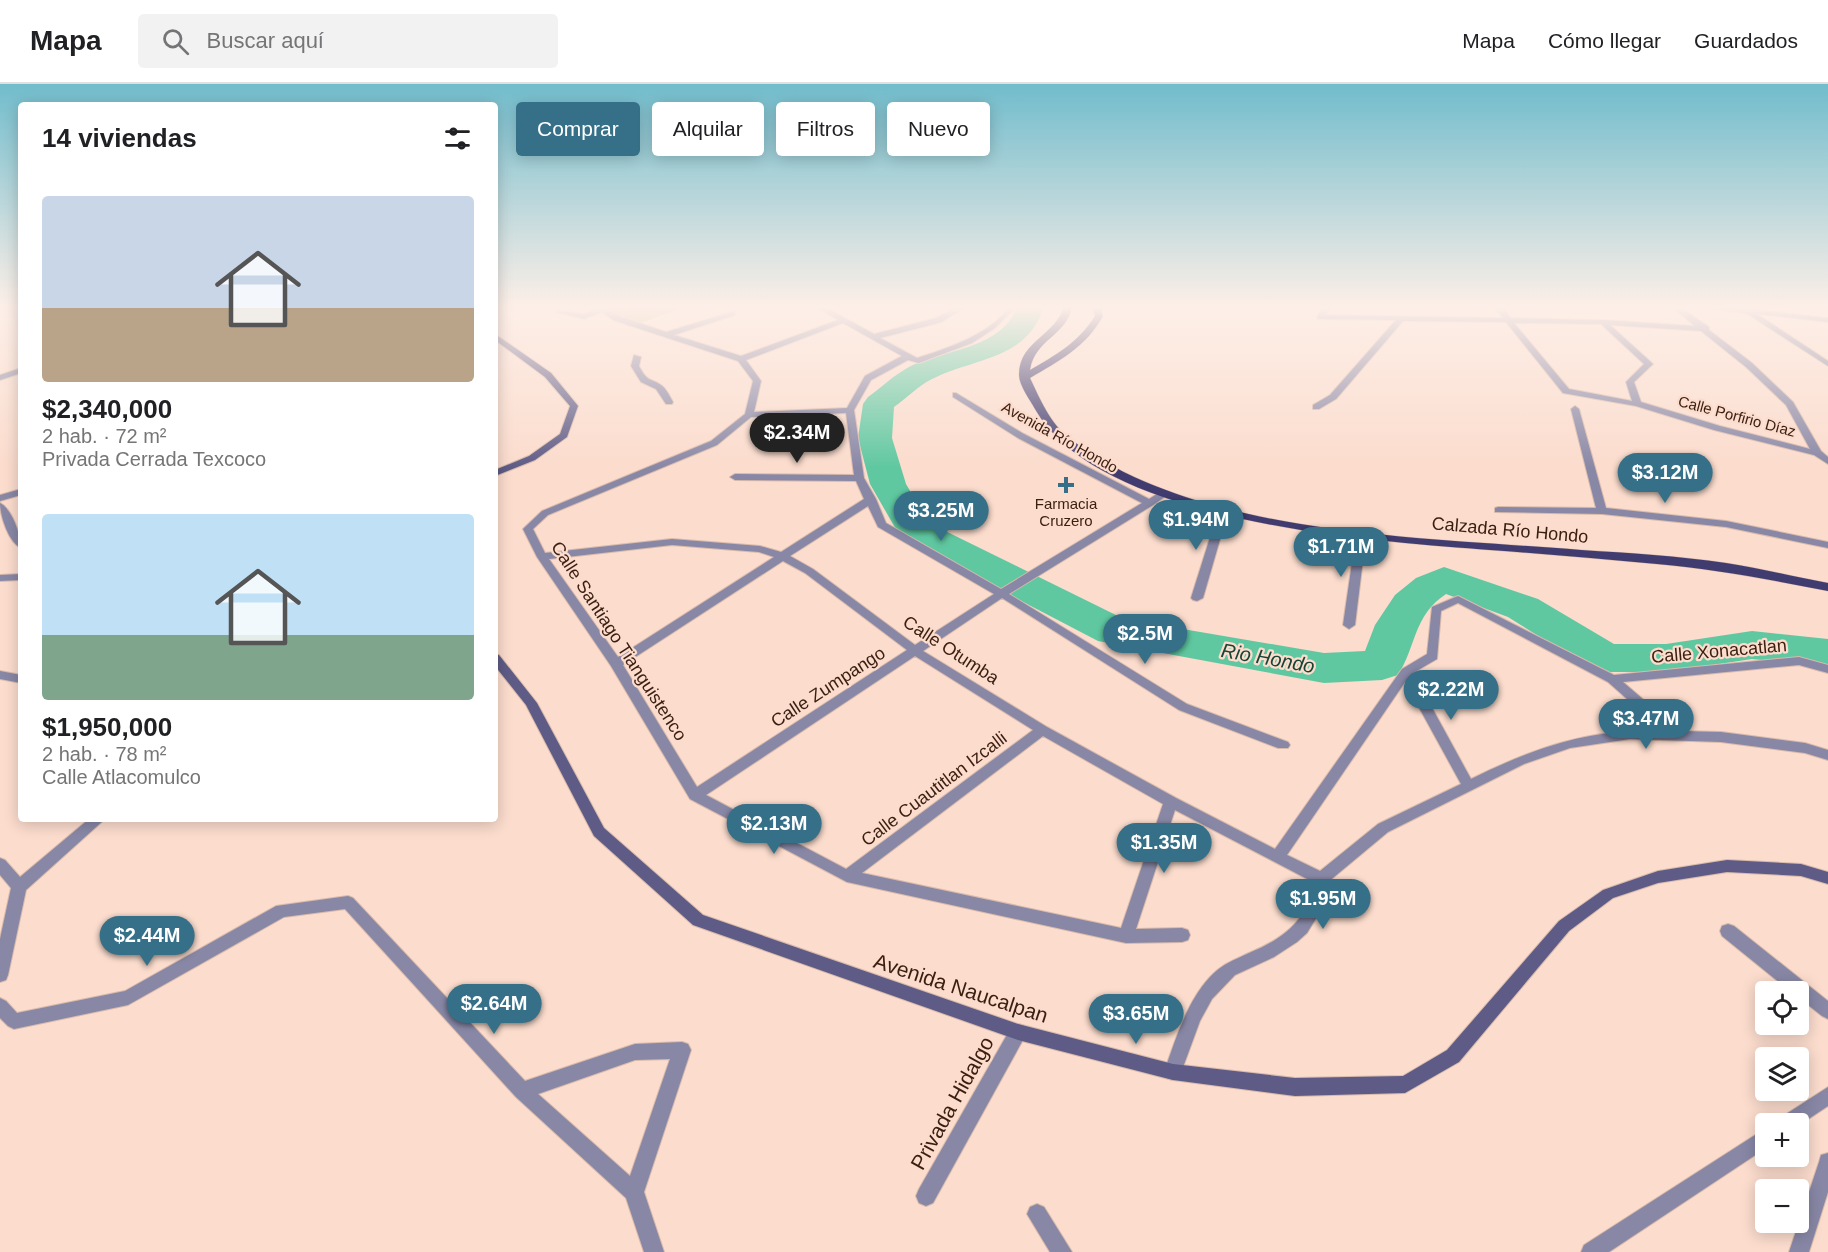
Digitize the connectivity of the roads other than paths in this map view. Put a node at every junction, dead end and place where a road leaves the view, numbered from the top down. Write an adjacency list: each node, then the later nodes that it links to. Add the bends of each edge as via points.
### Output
1 (741, 359): 20 (street, via 757,381)
2 (527, 360): 23 (main road, via 548,375 574,406 564,435 532,458)
3 (636, 360): 15 (street, via 641,378 659,387)
4 (902, 360): 19 (street, via 868,378)
5 (1028, 360): 12 (main road)
6 (1054, 360): 12 (main road)
7 (1366, 360): 17 (street, via 1333,397)
8 (1541, 360): 16 (street, Calle Porfirio Díaz, via 1566,391)
9 (1644, 360): 16 (street, via 1649,364 1630,382)
10 (1743, 360): 21 (street, via 1790,404)
11 (18, 371): 13 (street)
12 (1024, 377): 27 (main road, Calzada Río Hondo, via 1042,411 1064,440 1111,470)
13 (0, 378)
14 (956, 395): 30 (street, Avenida Río Hondo, via 1021,436)
15 (669, 402)
16 (1637, 404): 21 (street, Calle Porfirio Díaz)
17 (1316, 407)
18 (1575, 409): 33 (street)
19 (850, 410): 20 (street); 25 (street)
20 (749, 415): 39 (street, Calle Santiago Tianguistenco, via 714,443 545,513 528,529)
21 (1817, 453): 22 (street, Calle Porfirio Díaz)
22 (1828, 461)
23 (498, 472)
24 (735, 477): 25 (street)
25 (859, 478): 29 (street)
26 (18, 493): 28 (street)
27 (1163, 494): 30 (street, Calle Zumpango); 34 (main road, Calzada Río Hondo)
28 (0, 498)
29 (871, 499): 38 (street); 43 (street, via 882,525)
30 (1150, 503): 43 (street, Calle Zumpango)
31 (0, 506): 36 (street)
32 (1498, 510): 33 (street)
33 (1602, 511): 37 (street, via 1726,524)
34 (1223, 512): 35 (main road, Calzada Río Hondo); 44 (street)
35 (1361, 535): 42 (main road, Calzada Río Hondo, via 1710,565); 45 (street)
36 (18, 539)
37 (1828, 545)
38 (782, 556): 39 (street, Calle Otumba, via 750,547 672,542); 46 (street, Calle Otumba, via 809,571); 48 (street)
39 (542, 557): 48 (street, Calle Santiago Tianguistenco)
40 (18, 577): 41 (street)
41 (0, 578)
42 (1828, 587)
43 (1006, 591): 46 (street, Calle Zumpango); 56 (street, via 1183,707)
44 (1197, 598)
45 (1349, 625)
46 (915, 651): 54 (street, Calle Otumba); 59 (street, Calle Zumpango)
47 (498, 662): 74 (main road, Avenida Naucalpan, via 531,703 599,832 698,920)
48 (616, 664): 59 (street, Calle Santiago Tianguistenco)
49 (1828, 669): 53 (street, Calle Xonacatlan, via 1799,661)
50 (1406, 672): 53 (street, via 1433,656 1436,609 1458,598); 58 (street); 62 (street)
51 (0, 675): 52 (street)
52 (18, 678)
53 (1612, 679): 55 (street)
54 (1042, 730): 60 (street, Calle Otumba); 64 (street, Calle Cuautitlan Izcalli)
55 (1677, 736): 57 (street, via 1721,737); 58 (street, via 1630,734 1569,744 1519,760)
56 (1283, 745)
57 (1828, 755)
58 (1468, 785): 66 (street, via 1383,828)
59 (695, 795): 64 (street)
60 (1171, 802): 62 (street, Calle Otumba); 70 (street)
61 (95, 822): 67 (street)
62 (1278, 856): 66 (street, Calle Otumba)
63 (0, 864): 67 (street)
64 (847, 876): 70 (street)
65 (1828, 878): 75 (main road, Avenida Naucalpan, via 1801,870 1727,866 1658,877 1608,894 1564,926 1453,1056 1405,1084 1294,1087)
66 (1321, 879): 75 (street, via 1321,895 1307,925 1274,950 1228,970 1197,1006)
67 (19, 887): 71 (street)
68 (1728, 931): 73 (street)
69 (1182, 934): 70 (street)
70 (1126, 936)
71 (0, 975)
72 (0, 1006): 76 (street, via 14,1020 128,998 281,911 348,902)
73 (1828, 1011)
74 (1018, 1032): 75 (main road, Avenida Naucalpan); 82 (street, Privada Hidalgo)
75 (1173, 1072)
76 (522, 1091): 81 (street); 81 (street, via 635,1052 682,1050)
77 (1828, 1096): 78 (street)
78 (1802, 1113)
79 (1755, 1144): 86 (street)
80 (1828, 1162): 87 (street)
81 (634, 1192): 84 (street)
82 (926, 1196)
83 (1037, 1214): 85 (street)
84 (654, 1252)
85 (1062, 1252)
86 (1591, 1252)
87 (1798, 1252)

